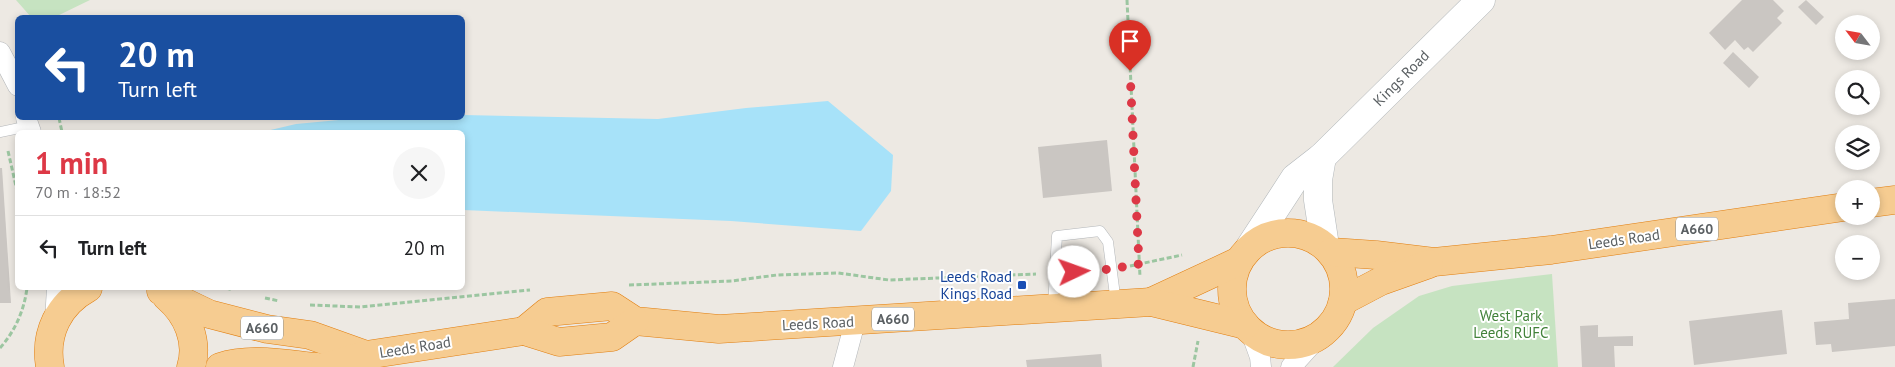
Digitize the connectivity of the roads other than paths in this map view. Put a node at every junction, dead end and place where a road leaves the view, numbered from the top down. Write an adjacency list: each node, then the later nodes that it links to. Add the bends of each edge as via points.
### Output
1 (1481, 0): 6 (street, Kings Road)
2 (0, 52): 3 (street)
3 (15, 80)
4 (29, 125): 5 (lane)
5 (0, 132)
6 (1322, 157): 10 (street, via 1318,200); 11 (street, Kings Road, via 1295,178)
7 (1895, 200): 8 (highway)
8 (1880, 202)
9 (1835, 209): 12 (highway, Leeds Road / A660, via 1551,250)
10 (1328, 249): 11 (highway, via 1311,237 1279,233 1264,238); 12 (highway, Leeds Road / A660); 17 (highway, via 1340,267)
11 (1245, 254): 18 (highway, Leeds Road / A660); 22 (highway, via 1233,277 1232,294 1236,310)
12 (1434, 262): 17 (highway, Leeds Road / A660, via 1381,281)
13 (57, 290): 20 (street)
14 (84, 290): 20 (highway, via 65,305)
15 (158, 290): 26 (highway, via 176,305 187,322 193,342)
16 (159, 290): 24 (highway, Leeds Road / A660, via 209,314 267,329 310,335)
17 (1343, 301): 23 (highway, via 1331,326)
18 (1136, 303): 19 (highway, Leeds Road / A660); 19 (lane, via 1111,269 1108,242 1100,231 1057,236); 22 (highway, Leeds Road / A660)
19 (1053, 308): 21 (highway, Leeds Road / A660)
20 (55, 320): 25 (highway)
21 (855, 322): 24 (highway, Leeds Road / A660, via 719,329 635,321 612,306 547,312 524,331); 30 (street)
22 (1248, 329): 23 (highway, via 1267,341 1285,345 1304,343); 31 (street, via 1260,357)
23 (1320, 335): 32 (street)
24 (366, 355): 29 (highway, Leeds Road / A660)
25 (43, 361)
26 (191, 367)
27 (220, 367): 28 (highway, A660, via 252,362)
28 (317, 367)
29 (325, 367)
30 (843, 367)
31 (1260, 367)
32 (1291, 367)

